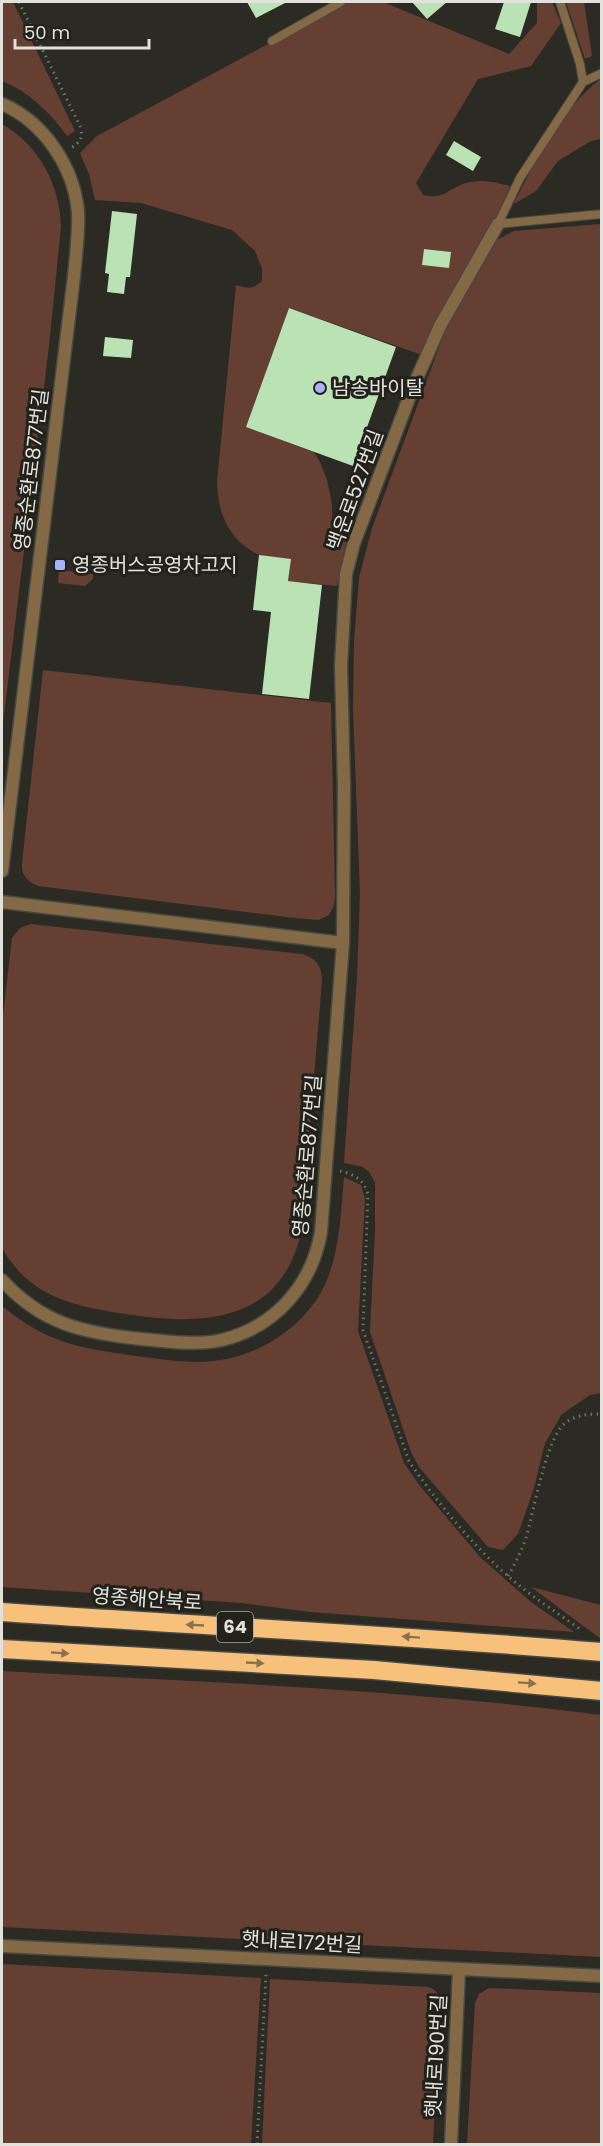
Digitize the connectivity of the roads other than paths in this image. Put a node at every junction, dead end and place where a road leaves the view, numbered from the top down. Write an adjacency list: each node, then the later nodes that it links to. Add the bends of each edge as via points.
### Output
1 (341, 2): 3 (lane)
2 (560, 2): 5 (lane)
3 (272, 41)
4 (602, 73): 5 (lane)
5 (583, 82): 8 (lane, 백운로527번길, via 520,178)
6 (2, 104): 9 (street, 영종순환로877번길, via 30,122 59,155 75,192 78,213 78,241)
7 (602, 214): 8 (lane)
8 (498, 224): 11 (street, 백운로527번길, via 440,326 414,385 346,574 341,666)
9 (2, 871)
10 (2, 902): 11 (street)
11 (343, 942): 12 (street, 영종순환로877번길, via 321,1232 313,1265 288,1302 244,1333 200,1343 166,1341 98,1333 60,1323 27,1304)
12 (2, 1280)
13 (2, 1612): 15 (highway, 영종해안북로 / 64, one-way to 13)
14 (2, 1649): 16 (highway, 64, one-way to 16, via 374,1670)
15 (602, 1652)
16 (602, 1691)
17 (2, 1946): 18 (street, 햇내로172번길)
18 (459, 1970): 19 (street, 햇내로172번길); 20 (street, 햇내로190번길)
19 (602, 1976)
20 (451, 2145)

